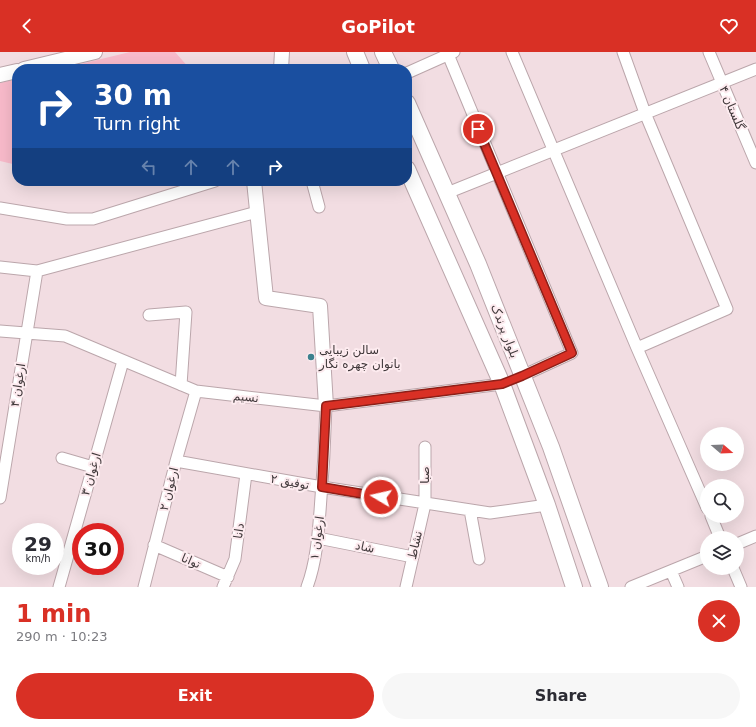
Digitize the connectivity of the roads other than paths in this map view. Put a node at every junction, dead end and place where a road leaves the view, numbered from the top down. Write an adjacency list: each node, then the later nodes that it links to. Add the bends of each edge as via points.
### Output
1 (282, 52): 10 (street)
2 (355, 52): 11 (main road)
3 (383, 52): 12 (main road)
4 (512, 52): 20 (street)
5 (622, 52): 19 (street)
6 (709, 52): 17 (street, گلستان ۴)
7 (88, 53): 9 (street)
8 (450, 53): 14 (street); 22 (street)
9 (44, 64)
10 (281, 64)
11 (360, 64)
12 (389, 64)
13 (756, 69): 17 (street)
14 (412, 71)
15 (12, 72): 16 (street)
16 (0, 75)
17 (721, 83): 19 (street); 21 (street, گلستان ۴)
18 (412, 114): 27 (main road, بلوار پرندک)
19 (645, 114): 20 (street); 36 (street, via 727,309)
20 (554, 150): 22 (street); 36 (street)
21 (756, 163)
22 (497, 173): 27 (street); 38 (street, via 572,353)
23 (412, 180): 39 (main road, بلوار پرندک)
24 (199, 186): 29 (street, via 93,219 67,219)
25 (254, 186): 30 (street)
26 (313, 186): 28 (street)
27 (447, 193): 38 (main road, بلوار پرندک)
28 (319, 207)
29 (0, 208)
30 (257, 212): 32 (street); 42 (street, via 266,298 320,306)
31 (0, 267): 32 (street)
32 (37, 271): 35 (street, ارغوان ۴)
33 (149, 315): 40 (street, via 186,312)
34 (0, 331): 35 (street, نسیم)
35 (27, 333): 37 (street, نسیم, via 65,336); 50 (street, ارغوان ۴)
36 (637, 348): 49 (street)
37 (123, 361): 40 (street, نسیم); 46 (street, ارغوان ۳)
38 (522, 376): 39 (main road); 69 (main road, بلوار پرندک, via 551,447)
39 (502, 384): 42 (street, نسیم); 52 (main road, بلوار پرندک)
40 (181, 385): 41 (street, نسیم)
41 (196, 391): 42 (street, نسیم); 45 (street, ارغوان ۲)
42 (326, 406): 48 (street, ارغوان ۱)
43 (425, 447): 51 (street, صبا)
44 (62, 458): 46 (street)
45 (176, 461): 47 (street, توفیق ۲); 57 (street, ارغوان ۲)
46 (93, 467): 64 (street, ارغوان ۳)
47 (246, 474): 48 (street, توفیق ۲); 63 (street, دانا, via 235,559)
48 (322, 487): 51 (street, توفیق ۲); 55 (street, ارغوان ۱)
49 (700, 492)
50 (0, 498)
51 (425, 504): 53 (street, توفیق ۲); 58 (street, نشاط)
52 (547, 505): 53 (street, توفیق ۲, via 490,513); 68 (main road, بلوار پرندک)
53 (470, 510): 59 (street)
54 (756, 536): 56 (street)
55 (318, 538): 58 (street, شاد); 66 (street, ارغوان ۱)
56 (744, 541)
57 (154, 545): 63 (street, توانا); 65 (street, ارغوان ۲)
58 (413, 557): 67 (street, نشاط)
59 (479, 559)
60 (700, 559): 61 (street)
61 (671, 571): 70 (street); 71 (street)
62 (736, 575): 72 (street)
63 (226, 582)
64 (60, 587)
65 (144, 587)
66 (307, 587)
67 (406, 587)
68 (574, 587)
69 (600, 587)
70 (631, 587)
71 (678, 587)
72 (741, 587)

